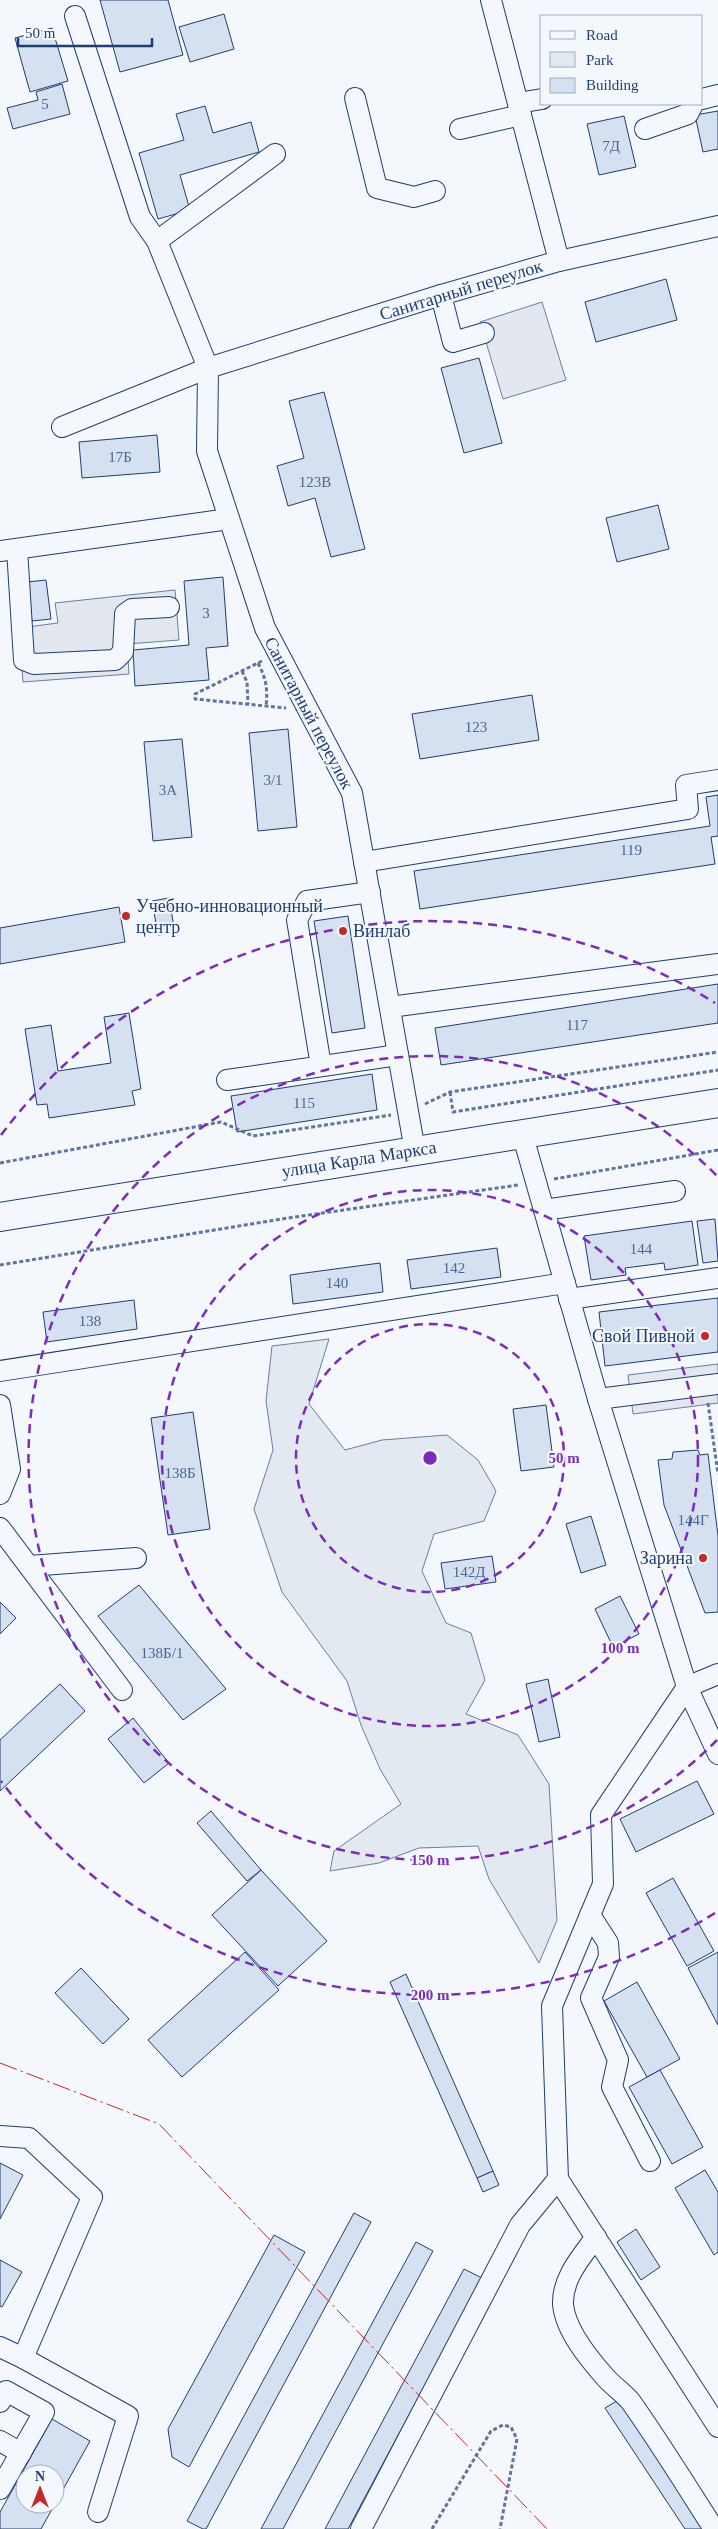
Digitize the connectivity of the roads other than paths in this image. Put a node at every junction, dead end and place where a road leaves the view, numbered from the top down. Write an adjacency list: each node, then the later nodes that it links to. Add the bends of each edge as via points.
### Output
1 (491, 0): 8 (street)
2 (75, 16): 14 (street, Санитарный переулок, via 140,217)
3 (718, 95): 5 (street)
4 (355, 98): 12 (street, via 377,188 414,196)
5 (703, 99)
6 (540, 100): 8 (street)
7 (692, 105): 9 (street, via 688,114)
8 (519, 109): 10 (street); 15 (street)
9 (655, 118)
10 (460, 129)
11 (276, 154): 14 (street)
12 (435, 191)
13 (718, 226): 15 (street, Санитарный переулок)
14 (157, 241): 18 (street, Санитарный переулок)
15 (558, 261): 16 (street, Санитарный переулок)
16 (441, 295): 17 (street, via 453,342); 18 (street, Санитарный переулок)
17 (484, 332)
18 (208, 368): 19 (street); 20 (street, Санитарный переулок, via 208,451)
19 (62, 427)
20 (230, 519): 21 (street); 24 (street, Санитарный переулок, via 265,628 352,794)
21 (8, 550): 22 (street, via 24,660 34,664 115,660 123,652 125,614 132,609)
22 (169, 607)
23 (718, 780): 24 (street, via 686,785 688,809)
24 (364, 862): 25 (street, Санитарный переулок)
25 (370, 892): 27 (street, Санитарный переулок); 29 (street, via 307,901 298,920)
26 (718, 964): 27 (street)
27 (390, 1007): 28 (street, Санитарный переулок)
28 (398, 1055): 29 (street); 33 (street, Санитарный переулок)
29 (321, 1066): 30 (street)
30 (227, 1080)
31 (718, 1103): 32 (highway, улица Карла Маркса)
32 (522, 1133): 33 (highway, улица Карла Маркса); 35 (street)
33 (415, 1150): 36 (highway, улица Карла Маркса)
34 (675, 1191): 35 (street)
35 (544, 1210): 38 (street)
36 (0, 1217)
37 (718, 1278): 38 (street)
38 (567, 1291): 39 (street); 41 (street)
39 (0, 1371)
40 (712, 1384): 41 (street)
41 (598, 1399): 48 (street)
42 (0, 1406): 43 (street, via 10,1469)
43 (0, 1494)
44 (0, 1528): 46 (street)
45 (136, 1558): 46 (street)
46 (29, 1566): 49 (street)
47 (718, 1674): 48 (street)
48 (687, 1688): 50 (street); 51 (street, via 601,1814 602,1884)
49 (122, 1690)
50 (718, 1754)
51 (590, 1915): 53 (street, via 608,1943 609,1956 591,1998 618,2060 612,2087); 54 (street, via 552,2006)
52 (0, 2136): 57 (street, via 29,2138 92,2197)
53 (650, 2161)
54 (558, 2179): 55 (street); 64 (street, via 520,2225)
55 (596, 2237): 59 (street); 65 (street, via 571,2272 563,2302 565,2314 592,2361 630,2401)
56 (0, 2347): 57 (street)
57 (24, 2358): 63 (street, via 128,2416)
58 (0, 2402): 61 (street, via 6,2391 44,2412)
59 (718, 2427)
60 (0, 2441): 61 (street)
61 (21, 2453): 62 (street)
62 (0, 2489)
63 (98, 2512)
64 (361, 2529)
65 (714, 2529)

